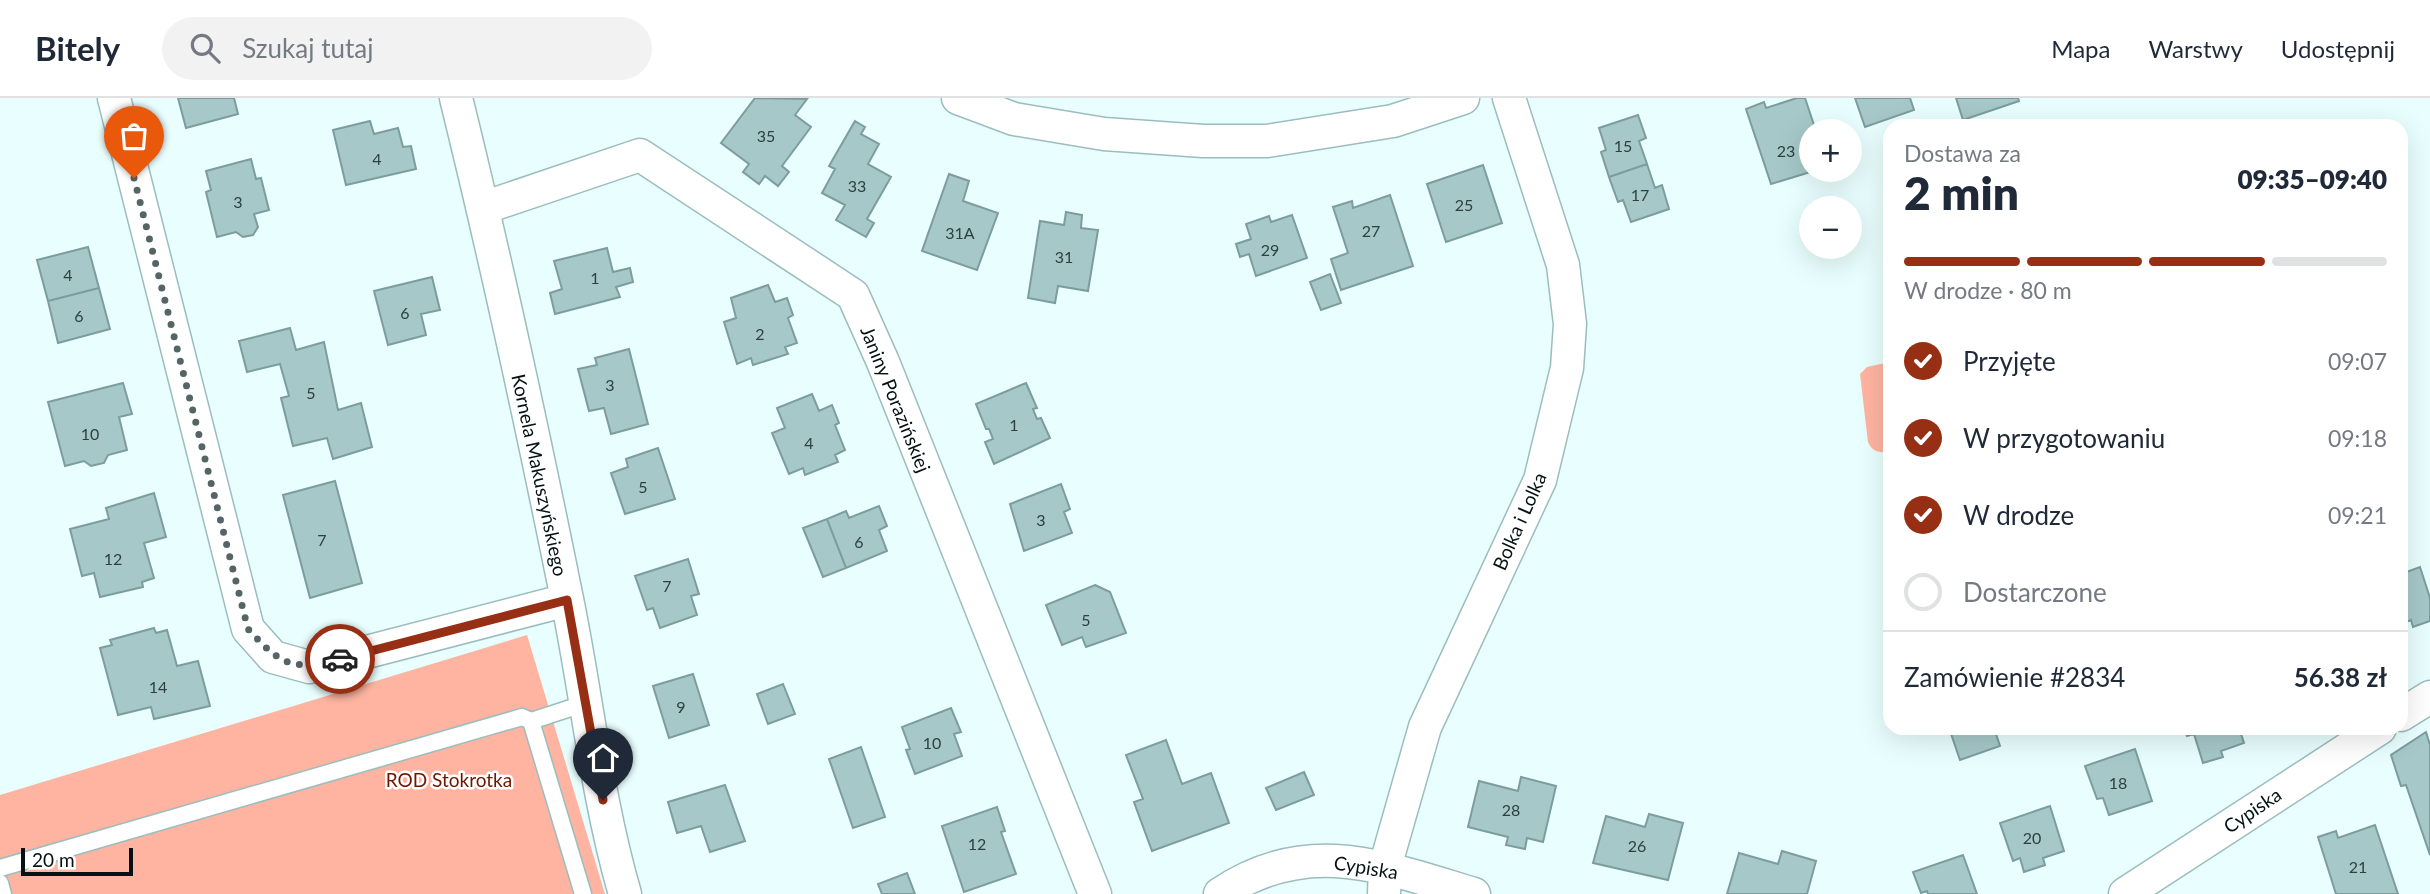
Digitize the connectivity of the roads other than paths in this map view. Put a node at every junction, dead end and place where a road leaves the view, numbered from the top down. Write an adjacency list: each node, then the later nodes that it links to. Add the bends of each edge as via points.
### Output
1 (114, 98): 7 (street, via 248,629 273,657 309,667)
2 (456, 98): 6 (street, Kornela Makuszyńskiego)
3 (958, 98): 4 (street, via 1014,119 1104,134 1267,141 1393,121)
4 (1464, 98)
5 (1509, 98): 14 (street, Bolka i Lolka, via 1563,265 1570,324 1567,368 1540,480 1425,727)
6 (483, 208): 7 (street, Kornela Makuszyńskiego); 19 (street, Janiny Porazińskiej, via 640,155 853,295)
7 (567, 600): 9 (street, Kornela Makuszyńskiego)
8 (2430, 697): 10 (street)
9 (586, 703): 11 (lane); 18 (street, Kornela Makuszyńskiego, via 612,848)
10 (2408, 711)
11 (531, 722): 13 (lane, via 522,717); 17 (lane)
12 (2369, 735): 22 (street, Cypiska)
13 (0, 868)
14 (1385, 881): 20 (street, Cypiska, via 1337,859 1289,864 1243,879); 21 (street, Cypiska)
15 (0, 883): 16 (lane)
16 (3, 894)
17 (583, 894)
18 (625, 894)
19 (1094, 894)
20 (1220, 894)
21 (1474, 894)
22 (2125, 894)

